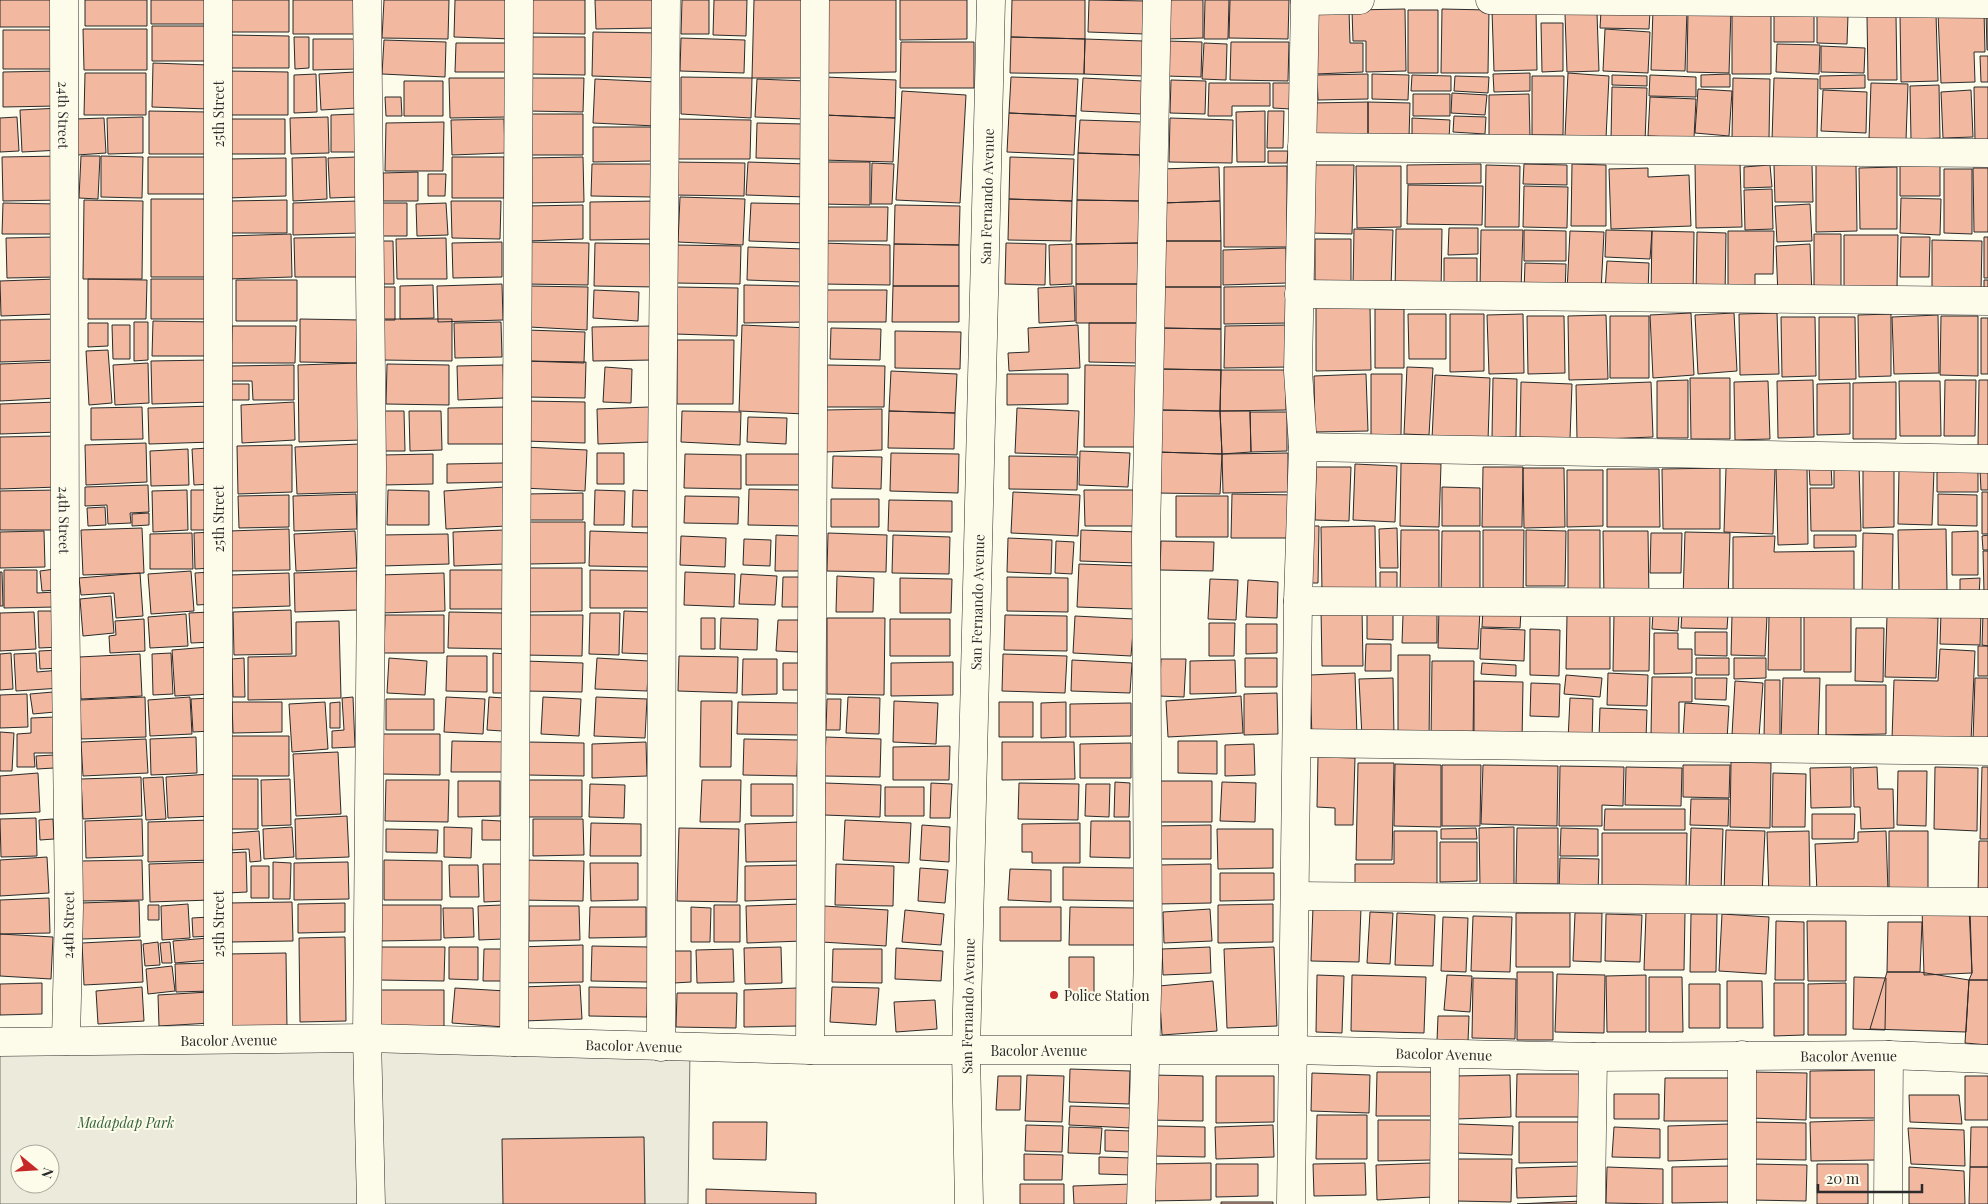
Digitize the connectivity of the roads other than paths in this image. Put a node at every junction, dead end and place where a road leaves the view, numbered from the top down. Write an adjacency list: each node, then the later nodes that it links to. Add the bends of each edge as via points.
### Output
1 (64, 0): 27 (street, 24th Street, via 69,907)
2 (218, 0): 25 (street, 25th Street)
3 (367, 0): 26 (street, via 372,468)
4 (519, 0): 29 (street)
5 (666, 0): 30 (street)
6 (815, 0): 31 (street)
7 (991, 0): 34 (street, San Fernando Avenue)
8 (1156, 0): 32 (street, via 1146,537 1148,957)
9 (1305, 0): 10 (street); 13 (street)
10 (1360, 0)
11 (1490, 0): 12 (street)
12 (1988, 4)
13 (1302, 147): 14 (street); 15 (street)
14 (1988, 153)
15 (1299, 294): 16 (street); 17 (street, via 1298,371)
16 (1988, 302)
17 (1303, 448): 18 (street); 19 (street)
18 (1988, 459)
19 (1298, 601): 20 (street); 21 (street)
20 (1988, 604)
21 (1297, 743): 22 (street); 23 (street)
22 (1988, 751)
23 (1295, 896): 24 (street); 33 (street)
24 (1988, 902)
25 (218, 1038): 26 (street, Bacolor Avenue); 27 (street, Bacolor Avenue)
26 (367, 1038): 29 (street, Bacolor Avenue); 40 (street)
27 (66, 1040): 28 (street, Bacolor Avenue)
28 (0, 1042)
29 (514, 1042): 30 (street, Bacolor Avenue)
30 (661, 1047): 31 (street, Bacolor Avenue)
31 (810, 1050): 34 (street, Bacolor Avenue)
32 (1144, 1050): 33 (street, Bacolor Avenue); 34 (street, Bacolor Avenue); 42 (street)
33 (1292, 1050): 35 (street, Bacolor Avenue); 43 (street)
34 (966, 1052): 41 (street, San Fernando Avenue)
35 (1445, 1054): 38 (street, Bacolor Avenue); 44 (street)
36 (1742, 1055): 37 (street, Bacolor Avenue); 38 (street, Bacolor Avenue); 46 (street)
37 (1889, 1056): 39 (street, Bacolor Avenue); 47 (street)
38 (1592, 1057): 45 (street)
39 (1988, 1059)
40 (371, 1204)
41 (969, 1204)
42 (1141, 1204)
43 (1290, 1204)
44 (1444, 1204)
45 (1591, 1204)
46 (1742, 1204)
47 (1888, 1204)

